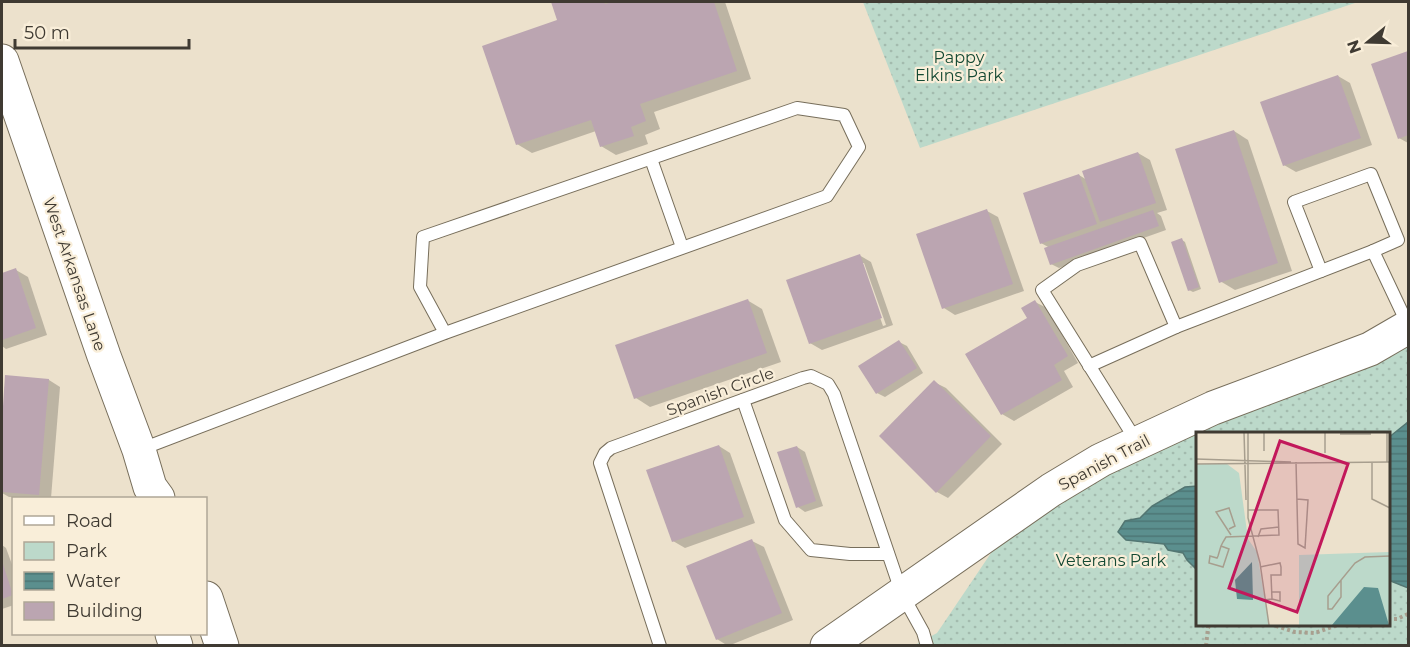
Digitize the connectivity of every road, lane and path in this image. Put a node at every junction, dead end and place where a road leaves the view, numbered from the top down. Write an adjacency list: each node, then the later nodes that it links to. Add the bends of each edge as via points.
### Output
1 (2, 61): 12 (street, West Arkansas Lane)
2 (651, 159): 3 (lane); 3 (lane, via 797,108 844,115 859,147 827,196); 8 (lane, via 423,237 420,286)
3 (682, 247): 8 (lane)
4 (1373, 251): 5 (lane); 5 (lane, via 1398,240 1371,174 1294,202); 6 (lane)
5 (1321, 271): 7 (lane)
6 (1408, 326): 11 (street, Spanish Trail, via 1370,349 1213,408)
7 (1176, 327): 9 (lane); 9 (lane, via 1140,243 1077,265 1042,290)
8 (445, 333): 12 (lane)
9 (1089, 366): 11 (lane)
10 (743, 400): 14 (lane, via 785,520 811,550); 14 (lane, Spanish Circle, via 811,376 828,384); 23 (lane, Spanish Circle, via 610,448 600,463)
11 (1137, 443): 15 (street, Spanish Trail, via 1051,490)
12 (139, 450): 13 (street, West Arkansas Lane)
13 (152, 495)
14 (888, 554): 15 (lane, Spanish Circle)
15 (902, 594): 24 (street, Spanish Trail); 25 (lane, Spanish Circle)
16 (207, 601): 22 (street)
17 (1408, 614): 18 (path)
18 (1389, 619)
19 (1209, 626): 26 (path)
20 (1276, 626): 21 (path, via 1315,633)
21 (1334, 626)
22 (222, 645)
23 (660, 645)
24 (827, 645)
25 (927, 645)
26 (1206, 645)

